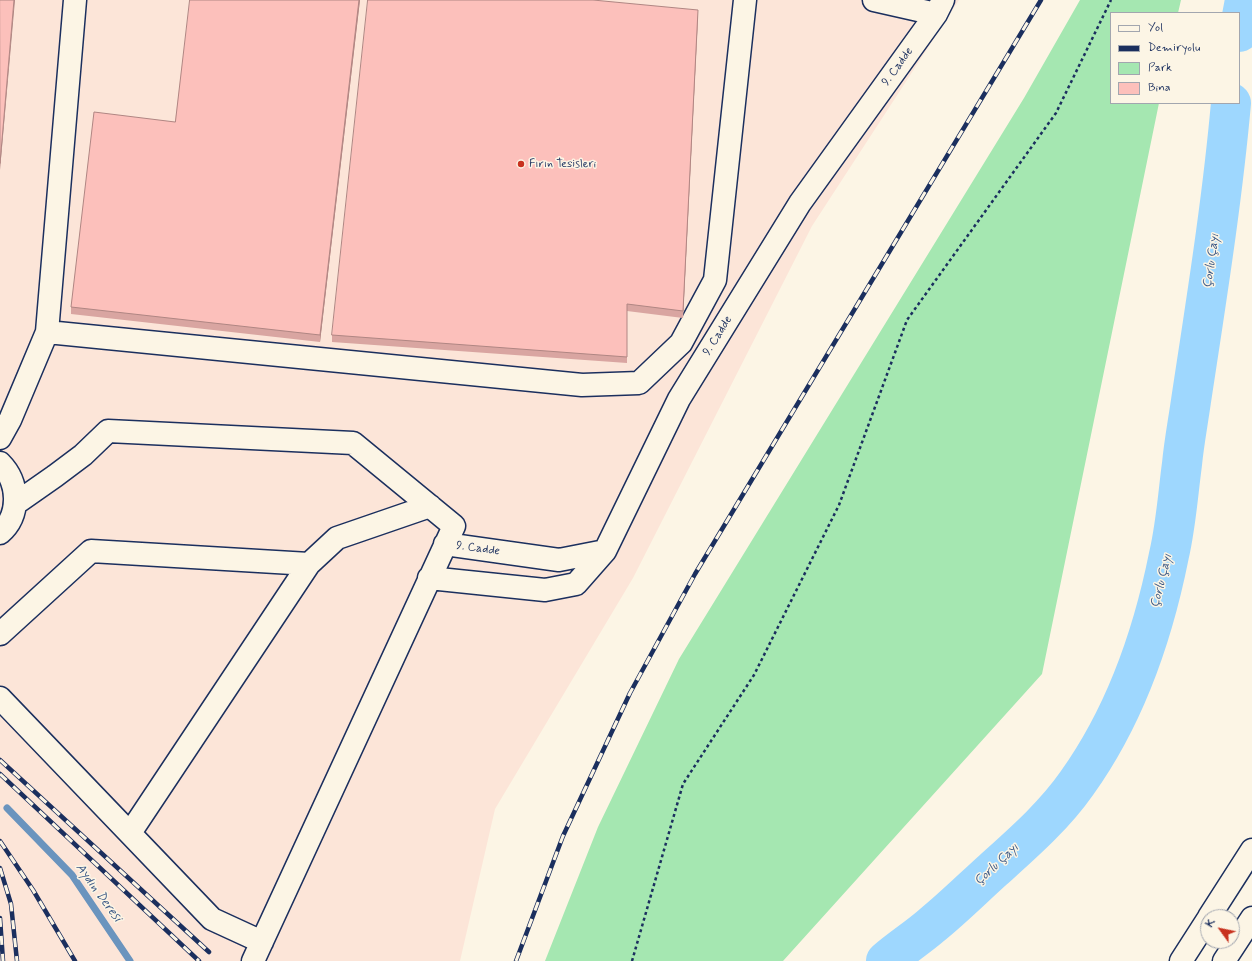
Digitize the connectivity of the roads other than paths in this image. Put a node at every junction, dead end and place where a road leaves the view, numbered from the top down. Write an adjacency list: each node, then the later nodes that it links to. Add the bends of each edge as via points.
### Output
1 (75, 0): 5 (main road)
2 (745, 0): 5 (main road, via 715,280 681,343 639,383 582,385)
3 (874, 0): 4 (main road)
4 (940, 7): 12 (main road, 9. Cadde, via 800,203 679,399)
5 (47, 332): 6 (main road)
6 (0, 438)
7 (0, 463): 8 (main road, via 10,476 15,490)
8 (15, 504): 9 (main road, via 83,455 108,431 353,444); 10 (main road, via 12,518)
9 (430, 506): 11 (main road, via 454,526); 13 (main road, via 337,538)
10 (0, 533)
11 (445, 544): 12 (main road, 9. Cadde, via 559,560); 14 (main road)
12 (605, 551): 14 (main road, via 576,584 545,590)
13 (309, 564): 15 (main road, via 91,551); 17 (main road)
14 (430, 578): 22 (main road)
15 (0, 634)
16 (0, 698): 17 (main road)
17 (130, 834): 22 (main road, via 212,919)
18 (1252, 850): 19 (main road)
19 (1215, 909)
20 (1249, 922): 24 (main road); 25 (main road)
21 (1200, 932): 23 (main road)
22 (258, 951)
23 (1181, 961)
24 (1224, 961)
25 (1242, 961)

